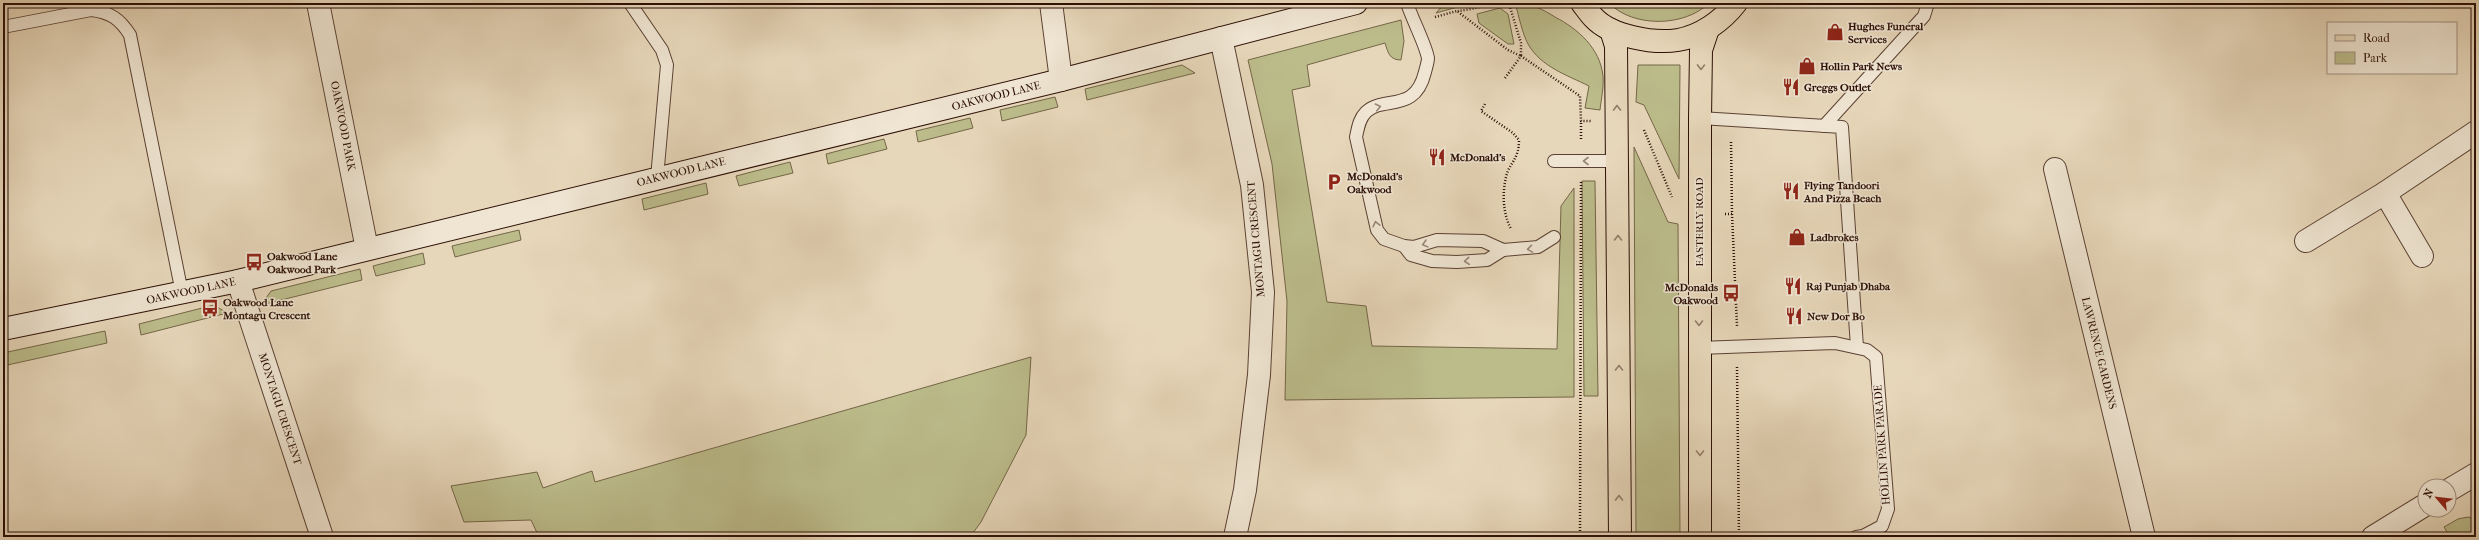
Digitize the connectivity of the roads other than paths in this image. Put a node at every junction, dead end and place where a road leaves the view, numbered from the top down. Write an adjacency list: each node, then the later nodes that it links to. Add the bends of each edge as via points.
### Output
1 (318, 3): 25 (street, OAKWOOD PARK)
2 (630, 3): 20 (lane, via 662,50 667,65)
3 (1051, 3): 13 (street)
4 (1356, 3): 12 (street, OAKWOOD LANE)
5 (1407, 3): 24 (lane, one-way to 5, via 1384,239 1377,230 1356,137 1359,122 1372,107 1401,102 1413,94 1423,80 1428,58)
6 (1736, 3): 10 (main road)
7 (1928, 3): 15 (lane, via 1924,16)
8 (1582, 5): 11 (main road, via 1594,19)
9 (3, 27): 29 (lane, via 91,10 115,16 124,25 130,35)
10 (1708, 29): 11 (main road, via 1677,40 1631,38); 14 (main road, EASTERLY ROAD, one-way to 14, via 1701,50)
11 (1611, 30): 17 (main road, one-way to 11, via 1616,46)
12 (1221, 38): 13 (street, OAKWOOD LANE); 37 (street, MONTAGU CRESCENT, via 1252,185 1262,292 1259,375 1245,490)
13 (1061, 80): 20 (street, OAKWOOD LANE)
14 (1700, 118): 15 (lane); 31 (main road, EASTERLY ROAD, one-way to 31)
15 (1824, 126): 32 (lane, via 1842,127)
16 (2476, 132): 21 (street)
17 (1618, 160): 18 (lane, one-way to 18); 38 (main road, one-way to 17)
18 (1554, 161)
19 (2055, 169): 41 (street, LAWRENCE GARDENS)
20 (657, 178): 25 (street, OAKWOOD LANE)
21 (2386, 193): 23 (street); 27 (street)
22 (1554, 237): 26 (lane, one-way to 26, via 1538,248)
23 (2306, 241)
24 (1404, 246): 26 (lane, one-way to 24, via 1483,241 1437,240 1414,247); 26 (lane, one-way to 24, via 1487,260 1432,261 1411,255)
25 (367, 249): 28 (street, OAKWOOD LANE)
26 (1503, 250)
27 (2422, 256)
28 (238, 281): 29 (street, OAKWOOD LANE); 36 (street, MONTAGU CRESCENT)
29 (182, 293): 30 (street, OAKWOOD LANE)
30 (3, 329)
31 (1699, 348): 32 (lane, HOLLIN PARK PARADE, via 1835,343); 39 (main road, EASTERLY ROAD, one-way to 39)
32 (1857, 348): 40 (lane, HOLLIN PARK PARADE, via 1867,350 1876,357 1888,509 1882,526)
33 (2476, 474): 34 (street)
34 (2457, 485)
35 (2417, 510): 42 (street)
36 (322, 537)
37 (1235, 537)
38 (1620, 537)
39 (1700, 537)
40 (1856, 537)
41 (2144, 537)
42 (2374, 537)

